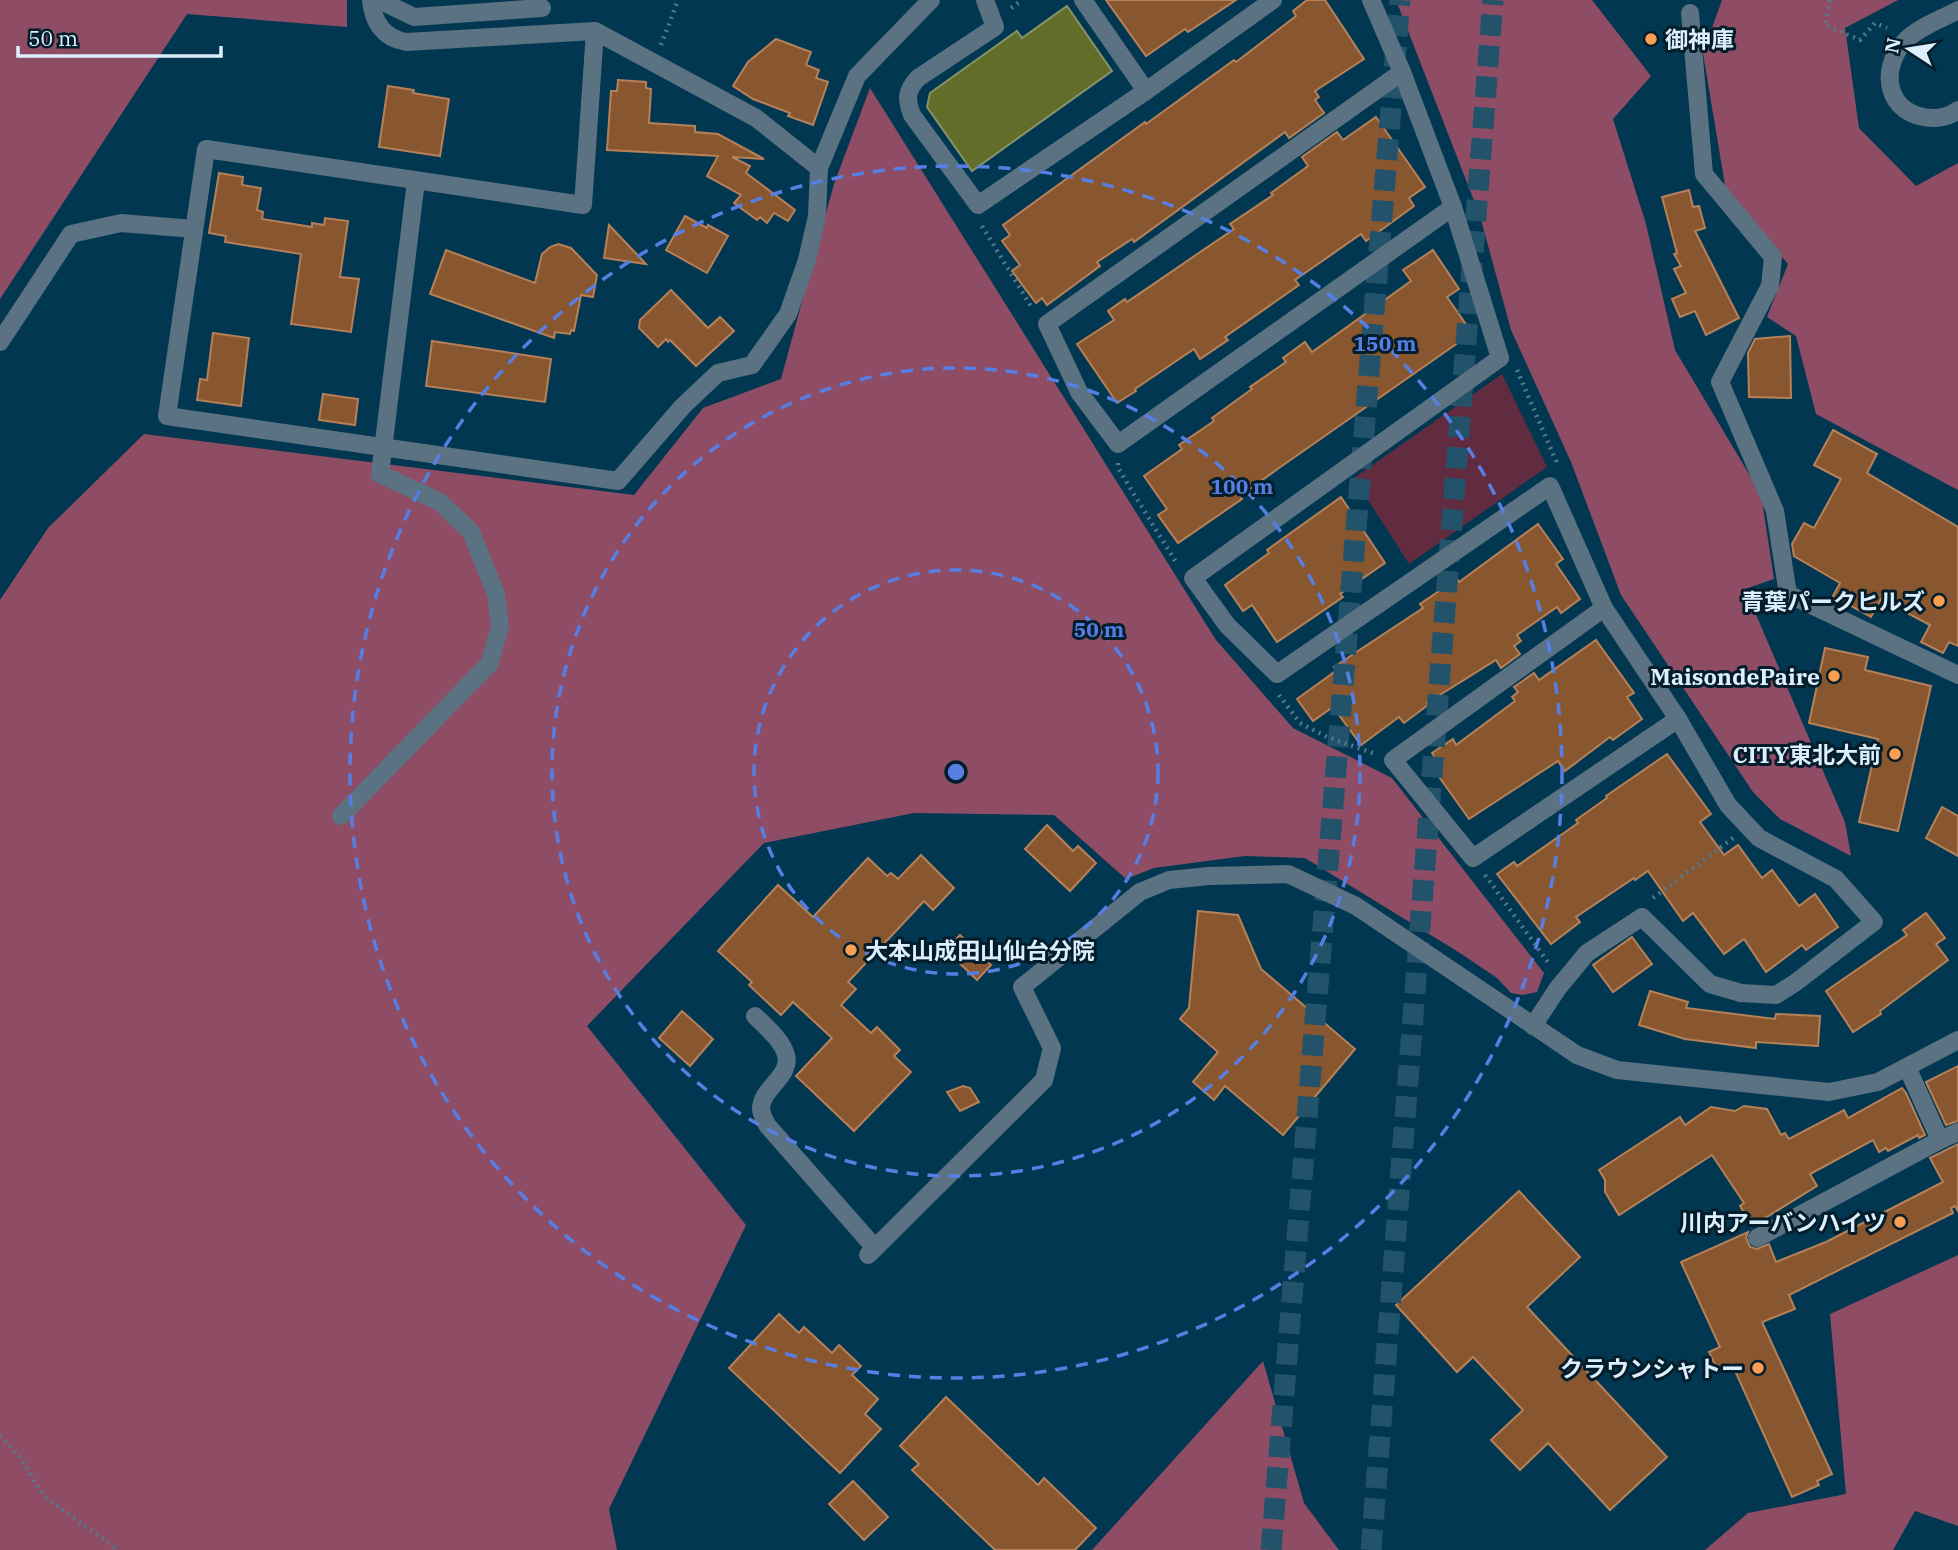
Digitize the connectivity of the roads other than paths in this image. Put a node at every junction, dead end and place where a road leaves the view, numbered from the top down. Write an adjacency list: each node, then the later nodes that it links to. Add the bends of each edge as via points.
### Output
1 (371, 0): 11 (street, via 372,15 381,29 393,40 406,42)
2 (379, 0): 8 (street, via 414,17)
3 (931, 0): 15 (street, via 857,76)
4 (985, 0): 13 (street, via 995,27 918,78 909,87 907,101 912,115 978,205)
5 (1083, 0): 13 (street)
6 (1273, 0): 13 (street)
7 (1371, 0): 12 (street)
8 (542, 8)
9 (1958, 10): 14 (street, via 1909,37 1893,60 1889,79 1899,107 1909,114 1938,118)
10 (1690, 13): 22 (street, via 1704,174 1773,257 1770,286 1720,382 1774,510 1787,594)
11 (595, 31): 15 (street, via 756,118); 16 (street, via 583,205)
12 (1402, 72): 17 (street); 17 (street, via 1047,324 1079,392 1118,444)
13 (1146, 90)
14 (1958, 110)
15 (819, 169): 20 (street, via 817,216 788,314 752,365 718,373 618,481)
16 (416, 181): 18 (street, via 206,149); 20 (street)
17 (1453, 207): 21 (street, via 1500,358 1193,578 1227,625 1277,674 1550,486)
18 (194, 229): 19 (street, via 121,223 71,234); 20 (street, via 167,416)
19 (0, 342)
20 (384, 449): 24 (street, via 380,474 440,502 471,532 496,594 500,626 490,663)
21 (1604, 608): 23 (street); 23 (street, via 1393,760 1473,858)
22 (1958, 675)
23 (1678, 719): 26 (street, via 1728,805 1759,838 1836,879 1874,922 1776,995 1741,993 1710,984 1642,916 1587,953)
24 (341, 816)
25 (755, 1016): 26 (street, via 787,1056 786,1069 761,1109 767,1125 872,1251 1044,1080 1052,1048 1022,987 1140,892 1169,880 1288,874 1356,906)
26 (1533, 1026): 28 (street, via 1577,1055 1617,1070 1829,1091 1878,1082)
27 (1958, 1040): 28 (street)
28 (1907, 1067): 30 (street)
29 (1958, 1132): 30 (street)
30 (1940, 1140): 31 (street)
31 (1757, 1238)

